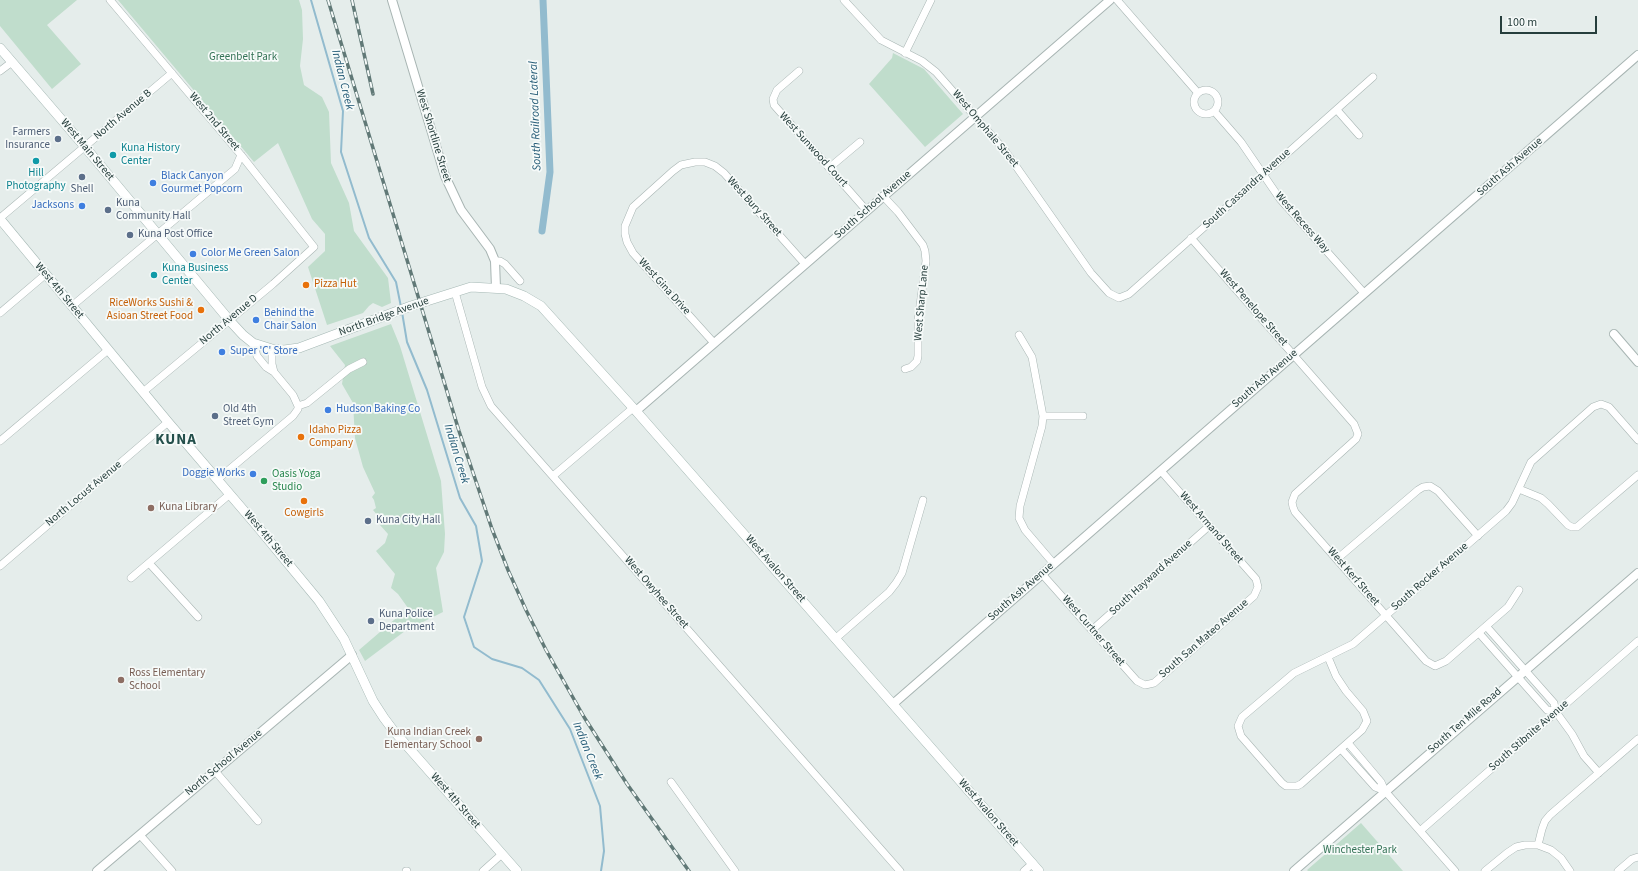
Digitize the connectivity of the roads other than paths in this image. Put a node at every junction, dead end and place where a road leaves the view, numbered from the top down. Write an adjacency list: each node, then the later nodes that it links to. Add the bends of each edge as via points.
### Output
1 (110, 0): 13 (street, West 2nd Street)
2 (392, 0): 32 (street, West Shortline Street, via 445,176 461,210 490,249)
3 (844, 0): 8 (street, West Omphale Street, via 881,40)
4 (931, 0): 8 (street)
5 (1110, 0): 18 (street, South School Avenue)
6 (1117, 0): 15 (street)
7 (0, 48): 10 (main road, West Main Street)
8 (905, 53): 18 (street, West Omphale Street, via 922,61 936,72)
9 (1638, 55): 38 (street, South Ash Avenue)
10 (12, 62): 11 (street); 21 (main road, West Main Street)
11 (0, 71)
12 (799, 71): 24 (street, West Sunwood Court, via 777,90 773,99 774,105)
13 (172, 73): 21 (street, North Avenue B); 22 (street, West 2nd Street)
14 (1373, 77): 16 (street, South Cassandra Avenue)
15 (1198, 93): 17 (street, via 1194,101 1197,110 1205,114); 17 (street, via 1207,90 1215,94 1218,103)
16 (1337, 110): 19 (street); 25 (street, South Cassandra Avenue)
17 (1214, 112): 25 (street, West Recess Way, via 1241,142)
18 (975, 117): 26 (street, South School Avenue); 39 (street, West Omphale Street, via 1006,152 1091,272 1109,293)
19 (1359, 135)
20 (860, 142): 24 (street)
21 (85, 147): 28 (street, North Avenue B); 29 (main road, West Main Street)
22 (241, 155): 29 (street, via 235,168); 31 (street, West 2nd Street)
23 (695, 162): 33 (street, West Bury Street, via 705,162 724,173); 46 (street, West Gina Drive, via 681,165 639,200 625,226 625,234 633,253)
24 (829, 168): 27 (street, West Sunwood Court)
25 (1262, 174): 30 (street, South Cassandra Avenue); 38 (street, West Recess Way, via 1280,199)
26 (883, 196): 27 (street, South School Avenue); 52 (street, West Sharp Lane, via 898,212 925,251 918,320 918,356 917,361)
27 (867, 211): 33 (street, South School Avenue)
28 (0, 218): 34 (main road, West 4th Street)
29 (157, 233): 40 (street); 42 (main road, West Main Street)
30 (1191, 238): 39 (street, South Cassandra Avenue, via 1128,294); 49 (street, West Penelope Street)
31 (314, 247): 42 (street, North Avenue D)
32 (495, 262): 35 (street, via 505,264); 36 (street, West Shortline Street)
33 (805, 264): 46 (street, South School Avenue)
34 (46, 274): 40 (main road, West 4th Street); 41 (street)
35 (520, 281)
36 (496, 288): 37 (main road, North Bridge Avenue, via 471,287); 56 (main road, West Avalon Street, via 524,296 541,306)
37 (455, 292): 47 (main road, North Bridge Avenue, via 298,348); 64 (street, West Owyhee Street, via 482,387 491,406)
38 (1364, 293): 49 (street, South Ash Avenue)
39 (1119, 298)
40 (72, 306): 48 (main road, West 4th Street)
41 (0, 313)
42 (230, 321): 45 (main road, West Main Street); 54 (street, North Avenue D)
43 (1614, 334): 51 (street)
44 (1019, 335): 57 (street, via 1032,357)
45 (253, 343): 47 (main road, West Main Street); 53 (street, West Main Street, via 257,356 266,368)
46 (714, 343): 56 (street, South School Avenue)
47 (272, 349): 53 (street)
48 (108, 350): 54 (main road, West 4th Street); 61 (street)
49 (1294, 355): 62 (street, South Ash Avenue); 69 (street, West Penelope Street, via 1354,424 1358,434 1352,444 1296,494)
50 (363, 362): 55 (street, via 349,368 307,403)
51 (1638, 362)
52 (905, 369)
53 (274, 372): 55 (street, West Main Street, via 293,395)
54 (143, 392): 59 (main road, West 4th Street)
55 (298, 406): 65 (street, via 293,416)
56 (634, 409): 64 (street); 86 (main road, West Avalon Street)
57 (1043, 416): 58 (street); 74 (street, via 1019,518 1025,530)
58 (1083, 416)
59 (168, 422): 65 (main road, West 4th Street); 75 (street, North Locust Avenue)
60 (1638, 440): 66 (street, South Rocker Avenue, via 1609,407 1600,404 1593,407 1536,456)
61 (0, 441)
62 (1161, 471): 70 (street, West Armand Street); 74 (street, South Ash Avenue)
63 (1638, 475): 66 (street, via 1581,525 1572,527 1564,523 1541,498)
64 (553, 476): 114 (street, West Owyhee Street)
65 (218, 479): 67 (main road, West 4th Street)
66 (1519, 489): 71 (street, South Rocker Avenue, via 1510,507)
67 (230, 494): 73 (street); 88 (main road, West 4th Street, via 319,601)
68 (922, 500): 86 (street, via 902,573 896,583)
69 (1292, 502): 72 (street, West Kerf Street, via 1295,512)
70 (1209, 526): 79 (street, West Armand Street, via 1256,579); 84 (street, South Hayward Avenue)
71 (1478, 536): 72 (street, via 1438,491 1430,486 1423,487); 81 (street, South Rocker Avenue)
72 (1337, 560): 81 (street, West Kerf Street)
73 (149, 563): 78 (street); 82 (street)
74 (1054, 564): 77 (street, South Ash Avenue)
75 (0, 566)
76 (1638, 573): 90 (street, South Ten Mile Road)
77 (1042, 574): 84 (street, West Curtner Street); 93 (street, South Ash Avenue)
78 (131, 578)
79 (1258, 587): 92 (street, South San Mateo Avenue, via 1254,596 1160,678)
80 (1519, 590): 83 (street, via 1508,607)
81 (1386, 615): 85 (street, West Kerf Street, via 1426,661 1435,666 1446,661); 89 (street, South Rocker Avenue, via 1353,644)
82 (198, 617)
83 (1486, 626): 85 (street); 90 (street)
84 (1092, 630): 92 (street, West Curtner Street, via 1137,681)
85 (1479, 633): 91 (street)
86 (835, 639): 93 (main road, West Avalon Street)
87 (1638, 640): 94 (street, South Stibnite Avenue)
88 (352, 655): 98 (street, North School Avenue); 106 (main road, West 4th Street, via 374,701 393,730)
89 (1328, 657): 96 (street, via 1336,676 1367,720 1362,730); 97 (street, South Rocker Avenue, via 1287,678 1242,717 1238,726 1241,736 1282,783 1292,787 1301,784)
90 (1525, 669): 91 (street, South Ten Mile Road); 94 (street, via 1554,703)
91 (1517, 676): 94 (street, via 1547,710); 101 (street, South Ten Mile Road)
92 (1145, 685)
93 (893, 704): 108 (main road, West Avalon Street)
94 (1556, 712): 99 (street); 103 (street, South Stibnite Avenue)
95 (1638, 739): 99 (street)
96 (1348, 743): 97 (street); 101 (street, via 1381,782)
97 (1341, 749): 101 (street, via 1375,787)
98 (215, 771): 102 (street); 104 (street, North School Avenue)
99 (1598, 773): 105 (street, via 1550,815 1542,829)
100 (671, 782): 113 (street)
101 (1385, 791): 103 (street); 117 (street, South Ten Mile Road)
102 (258, 821)
103 (1420, 831): 118 (street)
104 (140, 835): 109 (street, North School Avenue); 110 (street)
105 (1538, 845): 119 (street, via 1525,844 1516,847); 120 (street, via 1551,850 1561,858)
106 (502, 854): 111 (street); 112 (main road, West 4th Street)
107 (1638, 857): 121 (street)
108 (1033, 864): 115 (street); 116 (main road, West Avalon Street)
109 (98, 871)
110 (172, 871)
111 (483, 871)
112 (517, 871)
113 (735, 871)
114 (900, 871)
115 (1024, 871)
116 (1039, 871)
117 (1294, 871)
118 (1455, 871)
119 (1485, 871)
120 (1570, 871)
121 (1618, 871)

